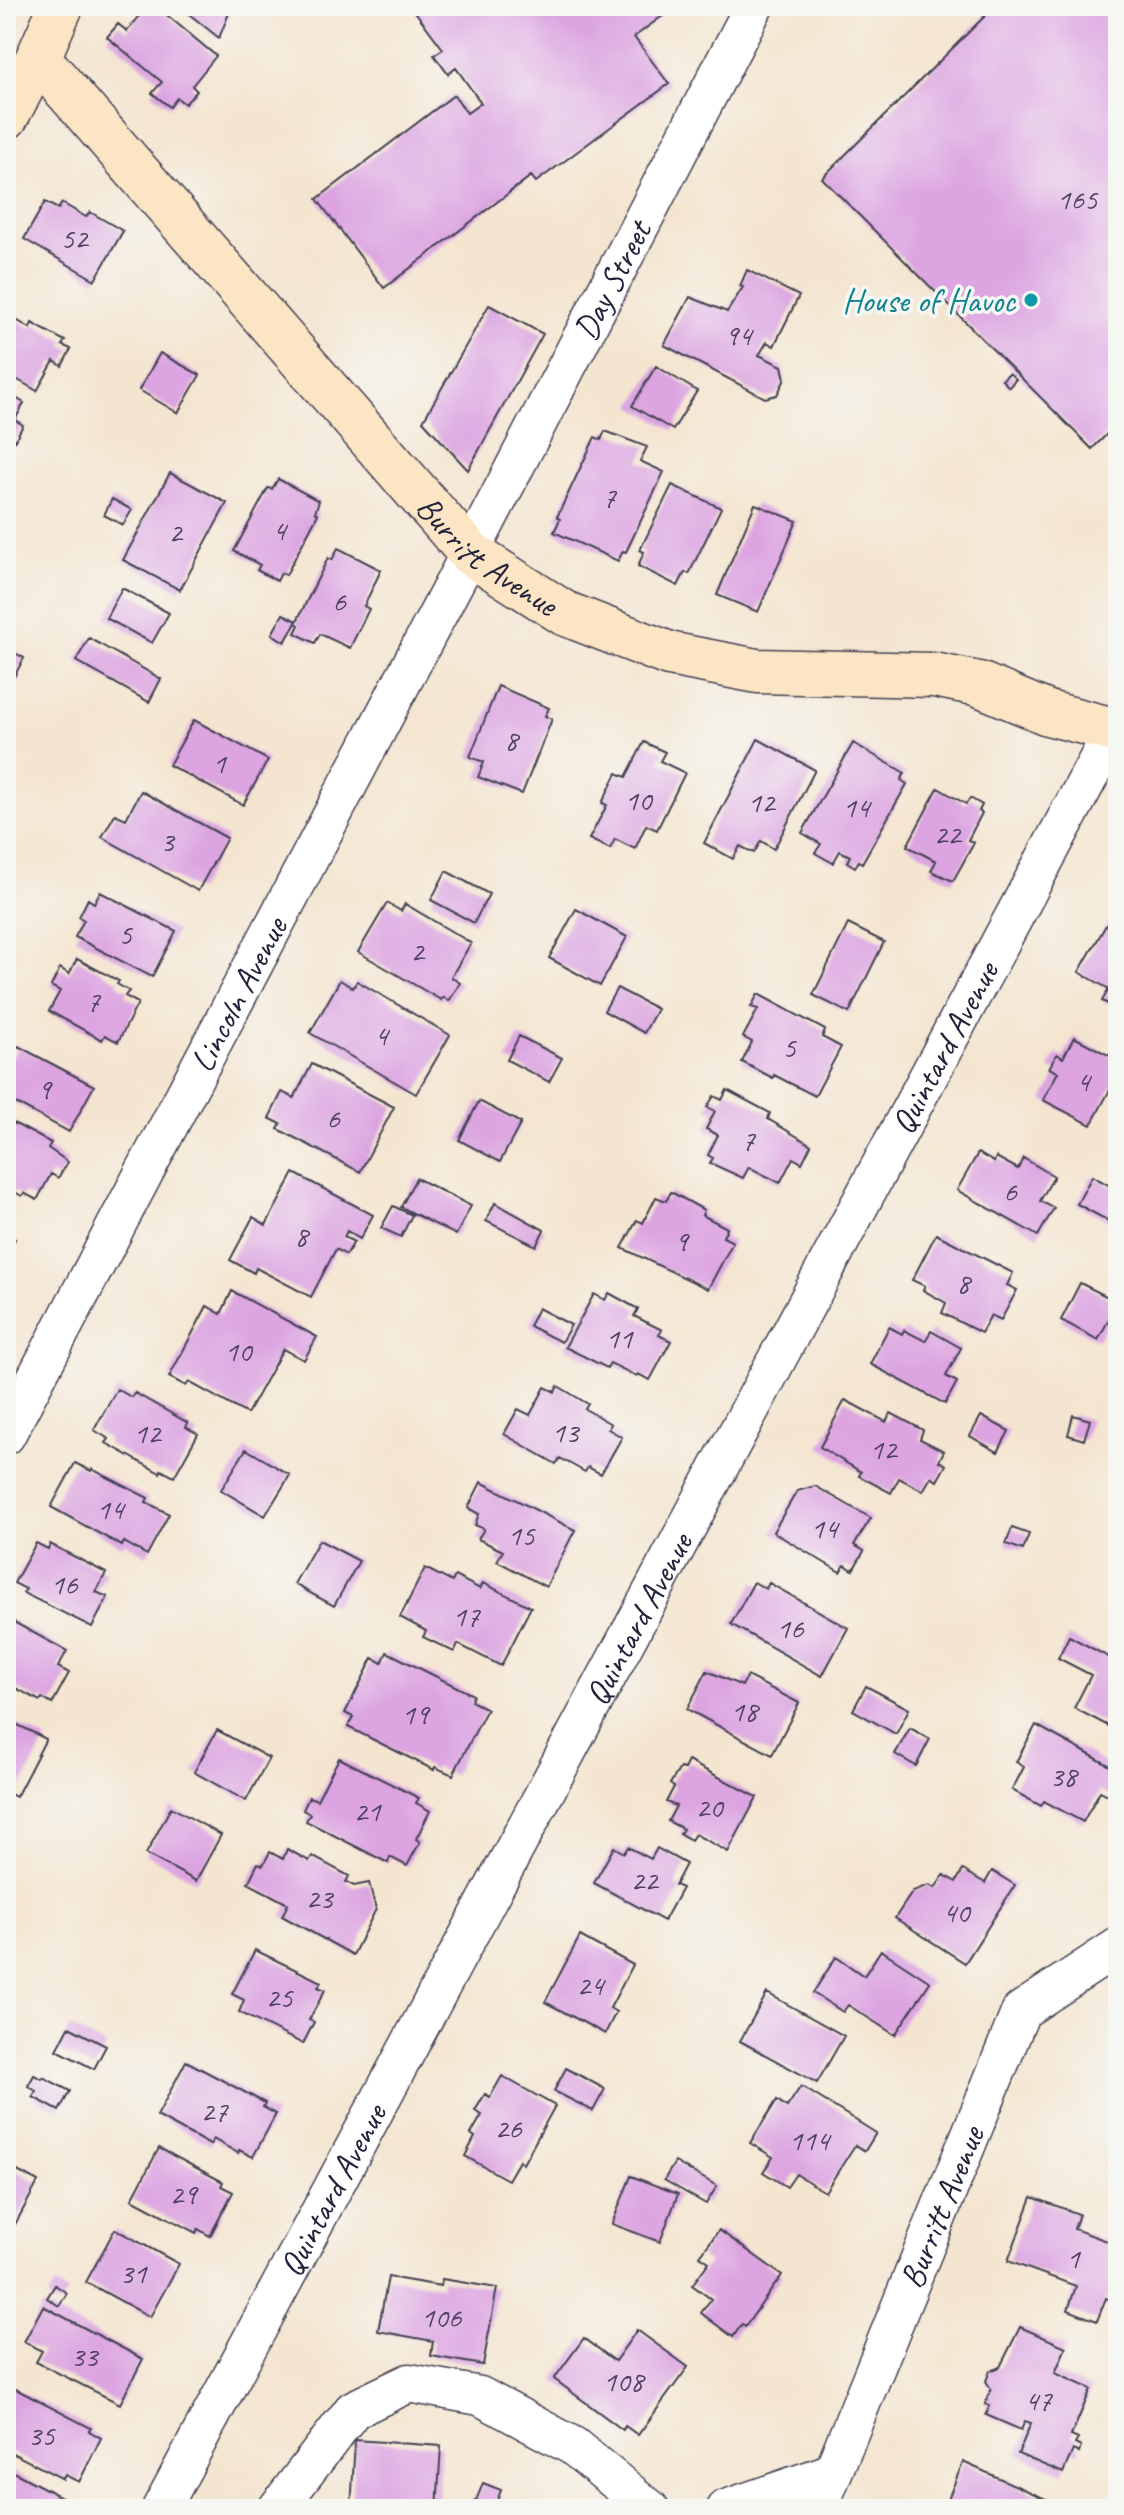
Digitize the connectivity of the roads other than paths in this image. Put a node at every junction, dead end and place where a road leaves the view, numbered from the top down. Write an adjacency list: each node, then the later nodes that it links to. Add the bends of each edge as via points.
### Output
1 (61, 6): 3 (main road)
2 (754, 6): 5 (street, Day Street)
3 (38, 58): 4 (main road); 5 (main road, Burritt Avenue)
4 (6, 117)
5 (470, 553): 6 (main road, Burritt Avenue, via 564,613 669,654 757,671 934,675 979,684 1048,713); 7 (street, Lincoln Avenue)
6 (1117, 730): 10 (street, Quintard Avenue)
7 (6, 1435)
8 (1118, 1947): 9 (street, Burritt Avenue, via 1021,2011)
9 (831, 2473): 13 (street); 14 (street, Burritt Avenue)
10 (161, 2509)
11 (277, 2509): 12 (street, via 353,2410 409,2383 480,2396 573,2446)
12 (650, 2509)
13 (726, 2509)
14 (818, 2509)

